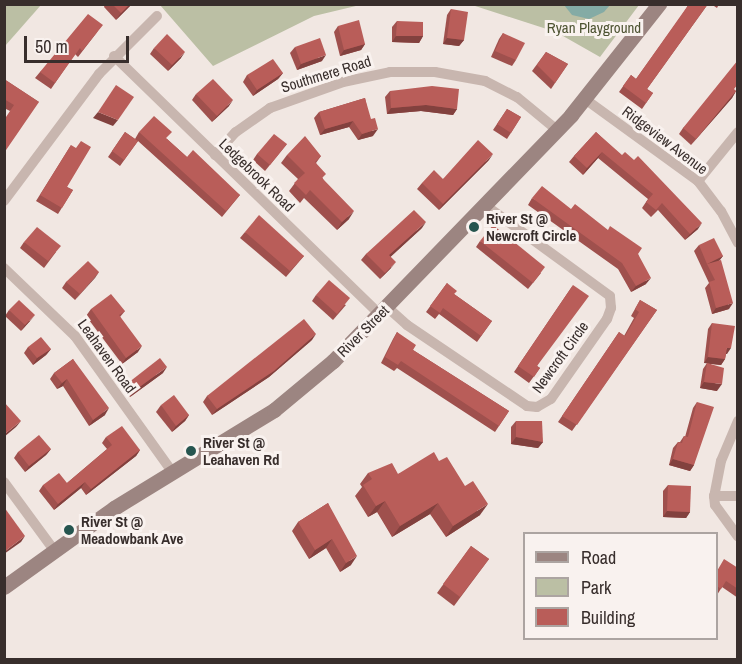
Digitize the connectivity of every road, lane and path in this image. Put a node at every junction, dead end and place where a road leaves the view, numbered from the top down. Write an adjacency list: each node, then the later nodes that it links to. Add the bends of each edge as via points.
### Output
1 (659, 4): 4 (main road, River Street)
2 (158, 16): 3 (street)
3 (114, 56): 7 (street, Ledgebrook Road); 9 (street)
4 (585, 99): 5 (main road, River Street); 8 (street, Ridgeview Avenue)
5 (557, 130): 7 (street, Southmere Road, via 517,98 485,81 435,72 390,72 343,82 270,108 236,132); 10 (main road, River Street)
6 (738, 132): 8 (street)
7 (214, 155): 13 (street, Ledgebrook Road)
8 (698, 181): 11 (street, Ridgeview Avenue, via 721,211)
9 (4, 201)
10 (485, 205): 13 (main road, River Street); 13 (street, Newcroft Circle, via 609,296 611,308 607,318 551,399 537,407 526,405)
11 (738, 243)
12 (4, 268): 15 (street, Leahaven Road, via 75,336)
13 (384, 311): 15 (main road, River Street, via 289,398)
14 (738, 421): 17 (street, via 721,461)
15 (173, 473): 20 (main road, River Street)
16 (4, 482): 20 (street)
17 (714, 496): 18 (street); 19 (street)
18 (738, 496)
19 (738, 537)
20 (54, 550): 21 (main road, River Street)
21 (4, 587)

